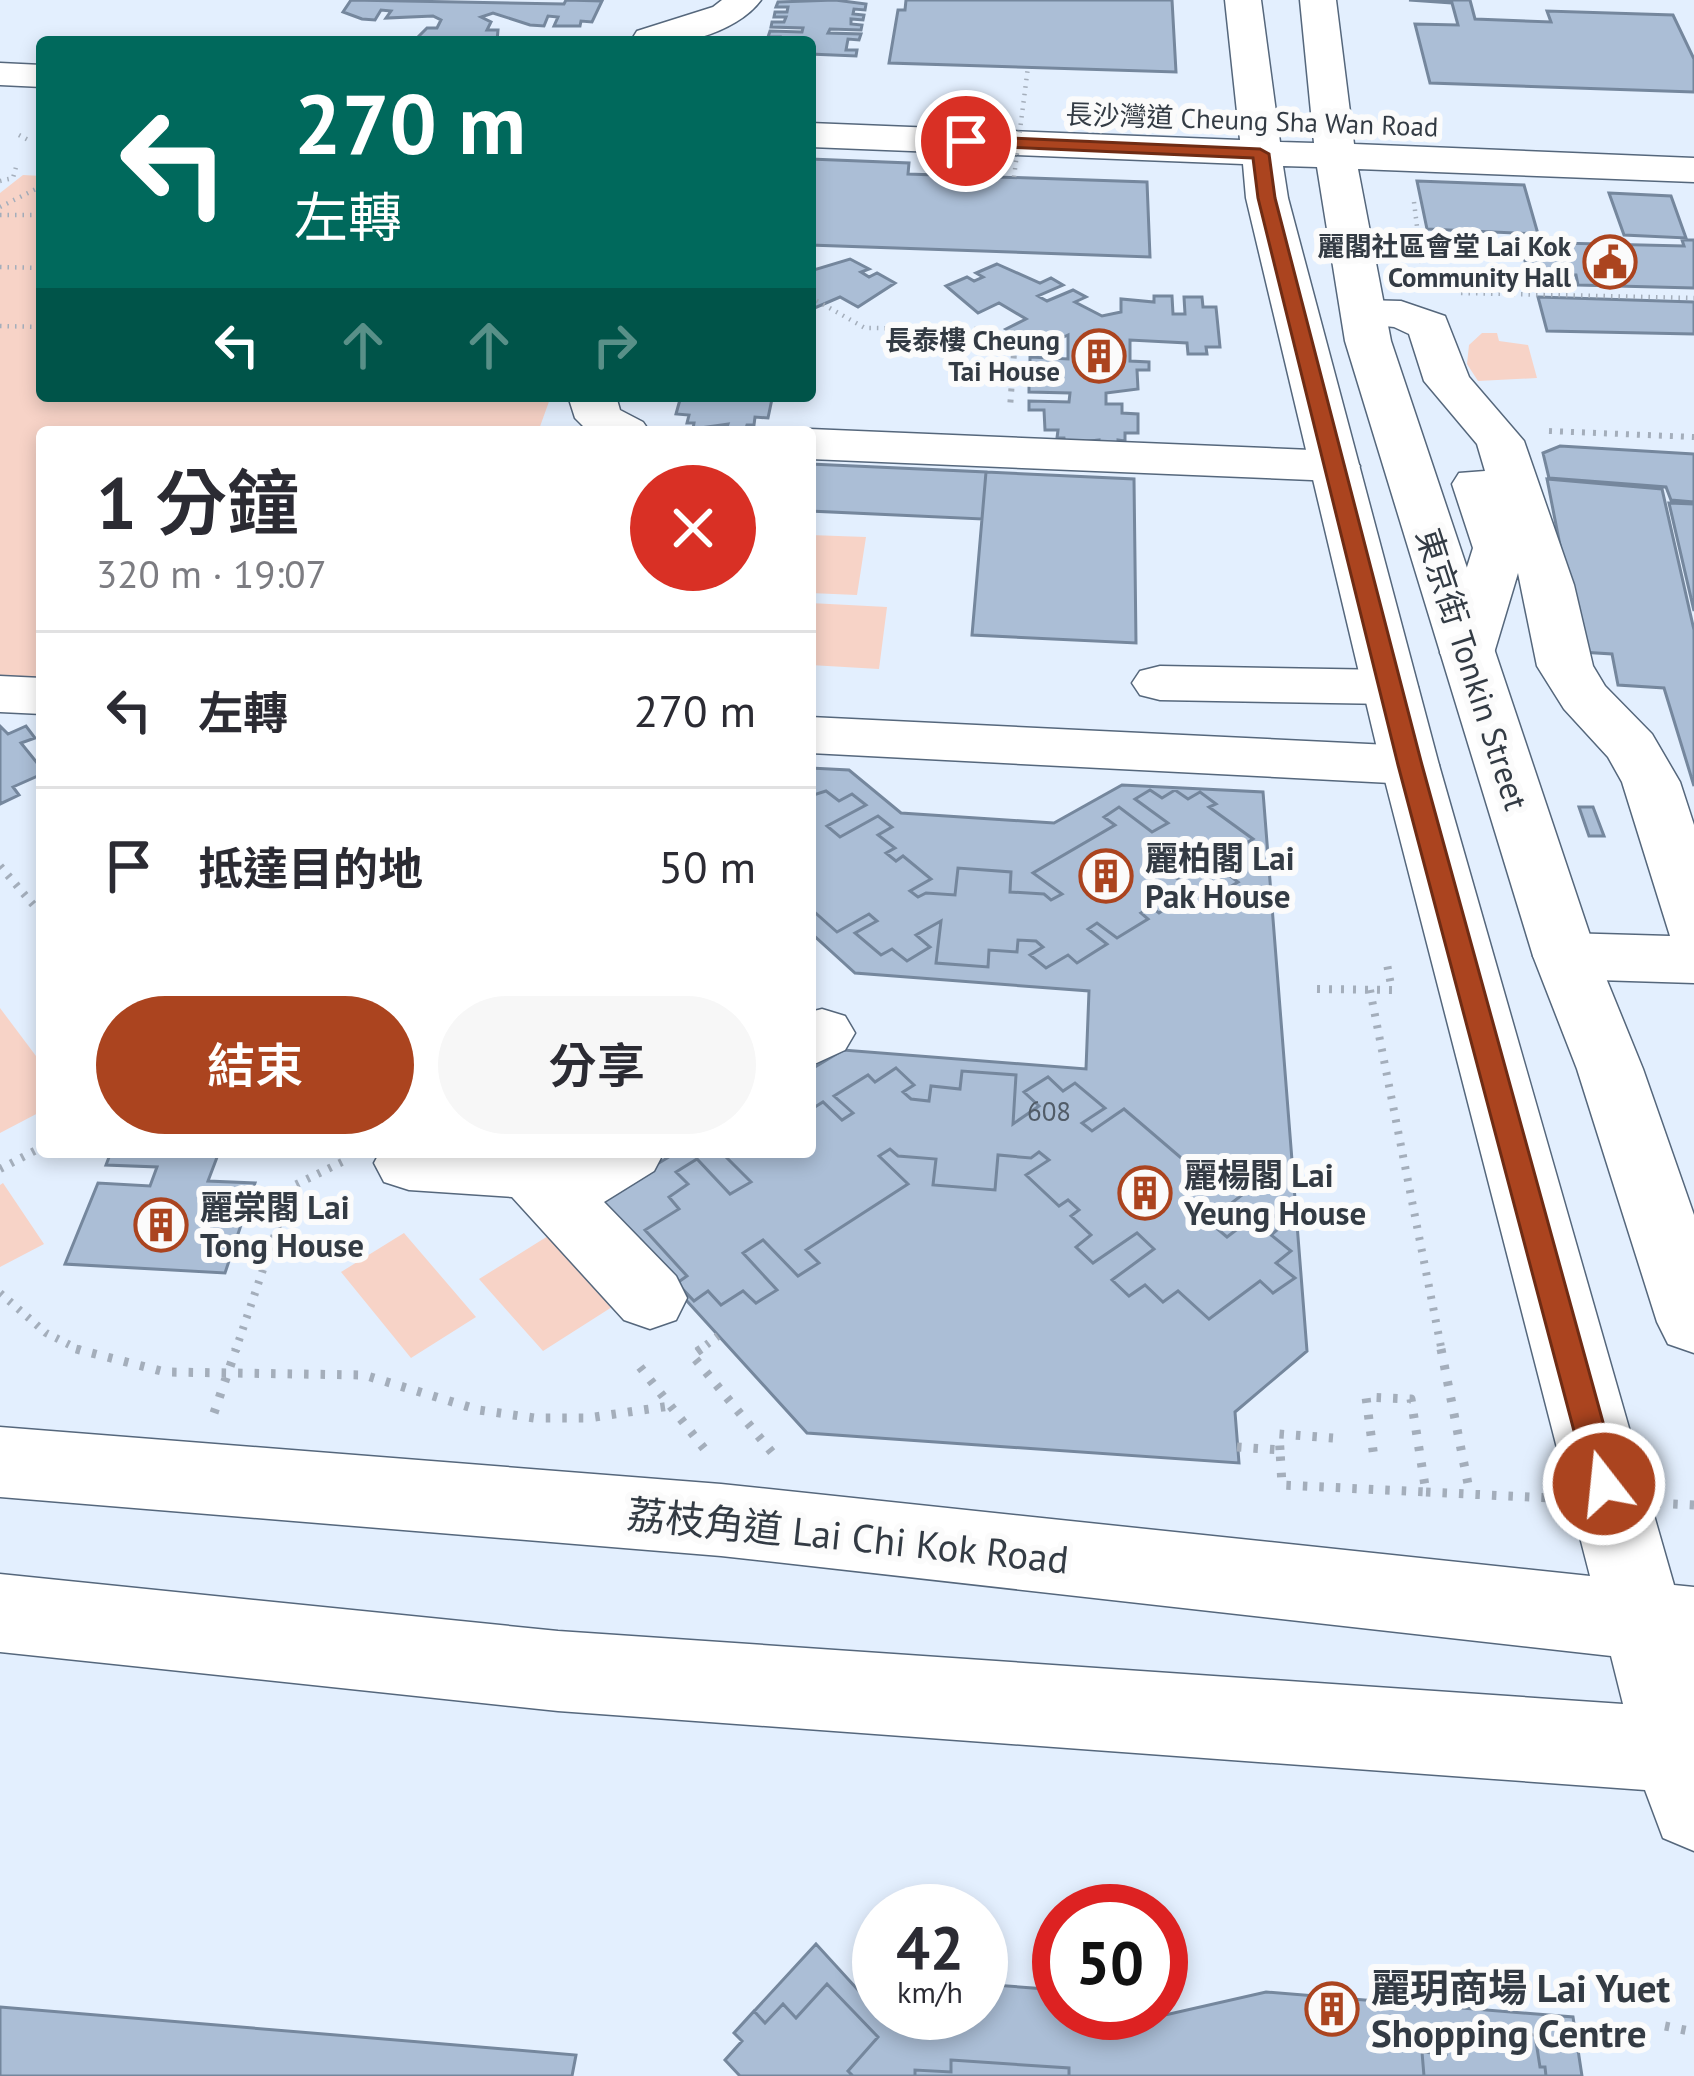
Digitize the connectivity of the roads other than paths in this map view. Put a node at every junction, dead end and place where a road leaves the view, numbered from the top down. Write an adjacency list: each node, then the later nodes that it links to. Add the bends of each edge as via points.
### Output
1 (651, 0): 5 (main road)
2 (743, 0): 6 (main road, via 726,15)
3 (1243, 0): 11 (main road)
4 (1318, 0): 13 (main road, 東京街 Tonkin Street)
5 (649, 36)
6 (661, 36)
7 (0, 74): 8 (main road)
8 (36, 76)
9 (816, 103): 11 (main road, 長沙灣道 Cheung Sha Wan Road)
10 (816, 135): 11 (main road, 長沙灣道 Cheung Sha Wan Road)
11 (1258, 136): 13 (main road, 長沙灣道 Cheung Sha Wan Road); 19 (main road)
12 (1694, 136): 13 (main road, 長沙灣道 Cheung Sha Wan Road)
13 (1334, 139): 14 (main road, 長沙灣道 Cheung Sha Wan Road); 15 (main road, 東京街 Tonkin Street)
14 (1694, 170)
15 (1365, 327): 26 (main road, via 1401,314 1429,326 1448,380 1500,441 1548,585 1565,666 1651,782); 27 (main road, 東京街 Tonkin Street)
16 (594, 402): 17 (main road, via 599,418)
17 (614, 426)
18 (816, 444): 19 (main road)
19 (1335, 466): 21 (main road)
20 (1160, 683): 21 (main road)
21 (1390, 687): 25 (main road)
22 (0, 694): 23 (main road)
23 (36, 696)
24 (817, 740): 25 (main road)
25 (1410, 765): 36 (main road)
26 (1694, 924)
27 (1565, 956): 28 (main road); 33 (main road, 東京街 Tonkin Street)
28 (1694, 960)
29 (619, 1158): 31 (main road)
30 (409, 1163): 31 (main road, via 531,1171)
31 (556, 1197): 32 (main road)
32 (650, 1298)
33 (1694, 1322)
34 (0, 1462): 36 (main road, 荔枝角道 Lai Chi Kok Road, via 722,1520)
35 (0, 1613): 37 (main road, via 558,1671)
36 (1668, 1623): 37 (main road)
37 (1689, 1769)

